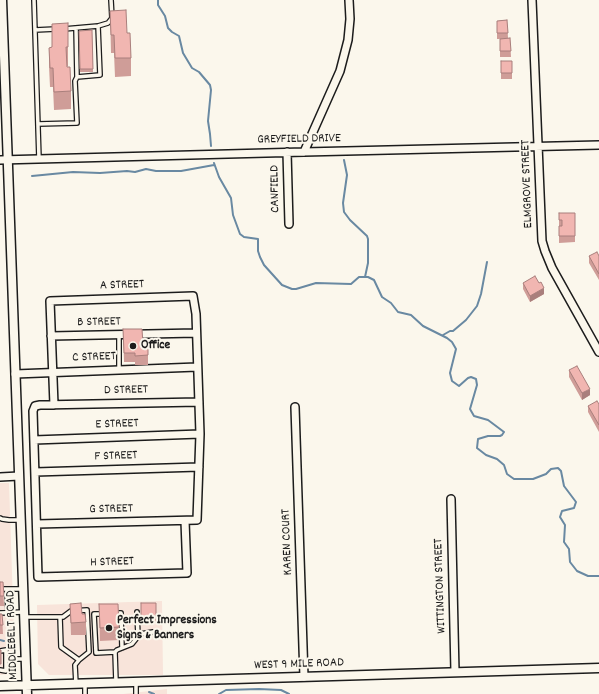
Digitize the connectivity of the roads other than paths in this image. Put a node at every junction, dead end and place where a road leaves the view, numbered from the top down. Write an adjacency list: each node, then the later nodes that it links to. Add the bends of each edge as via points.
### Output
1 (2, 0): 16 (street, MIDDLEBELT ROAD)
2 (34, 0): 8 (lane)
3 (111, 0): 6 (lane, via 112,18 108,23)
4 (350, 0): 14 (street, via 348,40 340,70)
5 (532, 0): 12 (street, ELMGROVE STREET)
6 (98, 26): 7 (lane); 9 (lane, via 100,75)
7 (76, 28): 8 (lane); 9 (lane)
8 (35, 30): 10 (lane)
9 (77, 77): 10 (lane, via 77,122)
10 (38, 124): 15 (lane)
11 (599, 145): 12 (street, GREYFIELD DRIVE)
12 (538, 147): 14 (street, GREYFIELD DRIVE); 21 (street, ELMGROVE STREET, via 542,241 566,294)
13 (287, 152): 14 (street, GREYFIELD DRIVE); 15 (street, GREYFIELD DRIVE); 17 (street, CANFIELD)
14 (304, 152)
15 (39, 159): 16 (street, GREYFIELD DRIVE)
16 (4, 160): 25 (street, MIDDLEBELT ROAD)
17 (289, 224)
18 (196, 333): 19 (street, B STREET); 20 (street, A STREET, via 193,296 50,301); 22 (street)
19 (119, 334): 20 (street, B STREET); 23 (lane)
20 (51, 336): 24 (street, A STREET)
21 (599, 352)
22 (197, 367): 23 (street, C STREET); 26 (street)
23 (120, 369): 24 (street, C STREET)
24 (52, 372): 25 (street, C STREET); 27 (street, A STREET)
25 (15, 374): 33 (street, MIDDLEBELT ROAD)
26 (199, 402): 27 (street, D STREET); 29 (street)
27 (54, 405): 30 (street, D STREET, via 35,406)
28 (295, 407): 59 (street, KAREN COURT)
29 (200, 434): 30 (street, E STREET); 31 (street)
30 (34, 440): 32 (street)
31 (199, 466): 32 (street, F STREET); 38 (street, via 197,520)
32 (35, 472): 39 (street)
33 (19, 476): 34 (street); 37 (street, MIDDLEBELT ROAD)
34 (0, 477)
35 (450, 499): 58 (street, WITTINGTON STREET)
36 (0, 518): 37 (lane)
37 (21, 520): 42 (street, MIDDLEBELT ROAD)
38 (185, 521): 39 (street, G STREET); 39 (street, H STREET, via 187,573 38,577)
39 (37, 524)
40 (0, 589): 41 (lane)
41 (7, 589): 42 (lane); 45 (lane)
42 (23, 589): 46 (street, MIDDLEBELT ROAD)
43 (137, 612): 49 (lane)
44 (0, 613): 45 (lane)
45 (8, 613): 46 (lane)
46 (24, 614): 47 (lane); 53 (street, MIDDLEBELT ROAD)
47 (60, 617): 55 (lane, via 61,647); 55 (lane, via 71,611 87,610 89,652)
48 (153, 632): 49 (lane)
49 (138, 636): 50 (lane, via 132,644)
50 (122, 648): 52 (lane); 52 (lane, via 121,613 94,614 96,653)
51 (0, 651): 54 (lane, via 6,650)
52 (115, 652): 62 (lane)
53 (26, 659): 54 (lane); 64 (street, MIDDLEBELT ROAD)
54 (6, 660): 57 (lane, via 6,670)
55 (79, 660): 63 (lane, via 75,665)
56 (599, 668): 58 (street, WEST 9 MILE ROAD)
57 (0, 670)
58 (456, 672): 59 (street, WEST 9 MILE ROAD)
59 (304, 677): 60 (street, WEST 9 MILE ROAD)
60 (136, 682): 62 (street, WEST 9 MILE ROAD); 68 (lane)
61 (85, 683): 62 (street, WEST 9 MILE ROAD); 63 (street, WEST 9 MILE ROAD); 67 (lane)
62 (116, 683)
63 (76, 684): 64 (street, WEST 9 MILE ROAD)
64 (27, 685): 65 (street, WEST 9 MILE ROAD); 66 (street, MIDDLEBELT ROAD)
65 (0, 686)
66 (27, 694)
67 (85, 694)
68 (136, 694)

